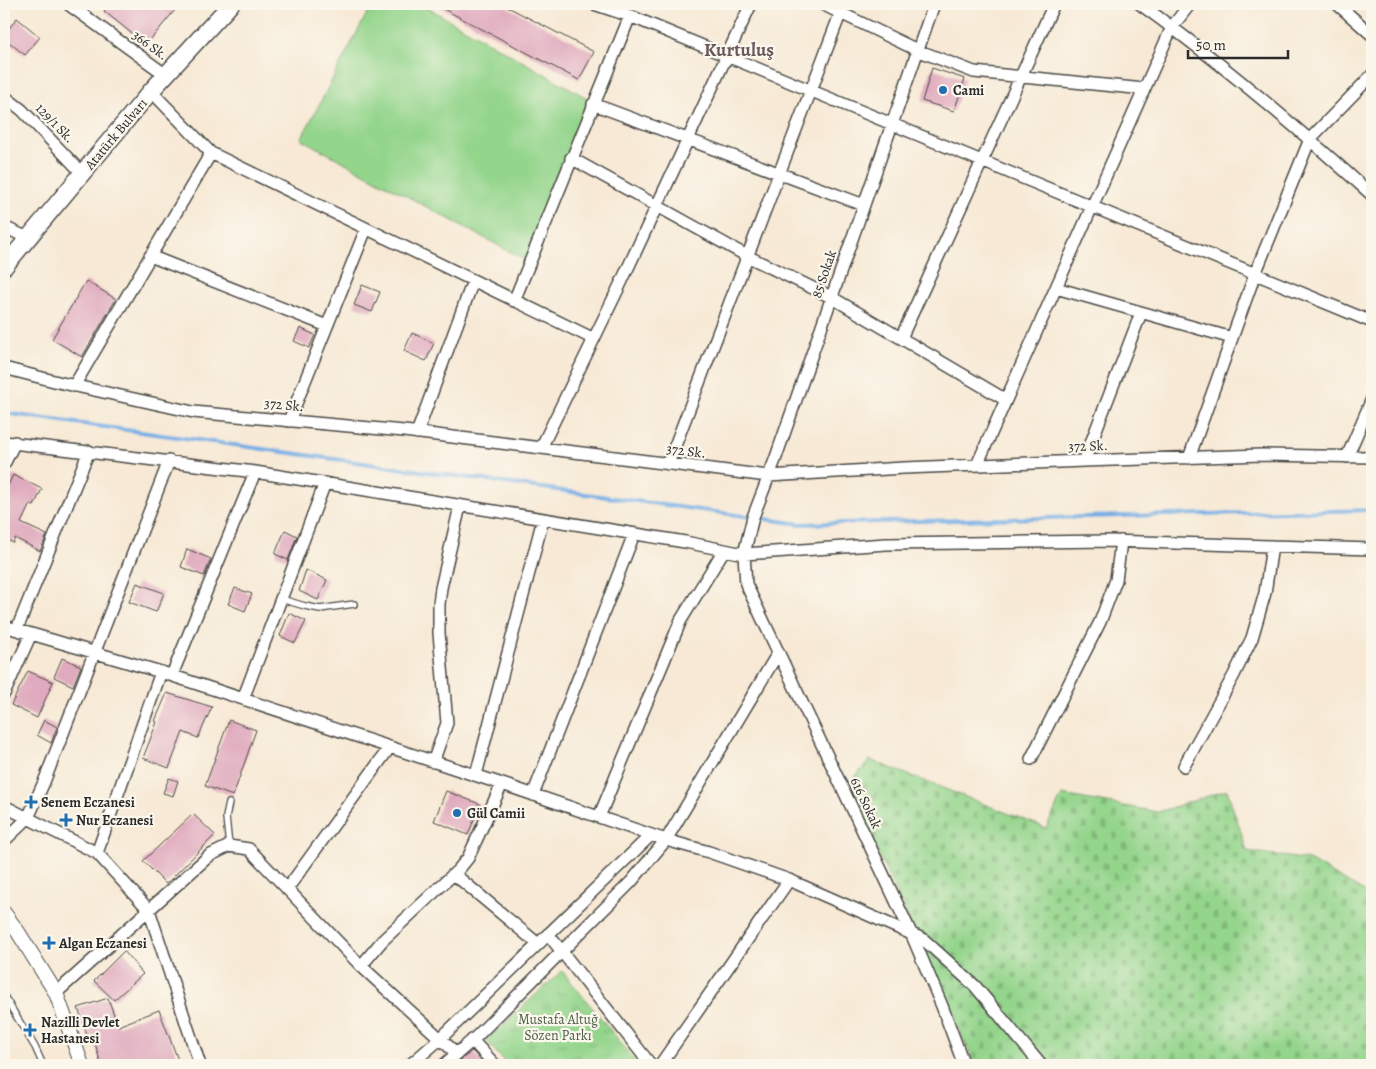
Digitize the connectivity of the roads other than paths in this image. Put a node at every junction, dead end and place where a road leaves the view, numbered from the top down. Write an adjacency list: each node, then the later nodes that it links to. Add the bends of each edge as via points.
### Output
1 (68, 4): 18 (street, 366 Sk.)
2 (231, 4): 18 (main road, Atatürk Bulvarı)
3 (594, 4): 11 (street)
4 (751, 4): 17 (street)
5 (822, 4): 12 (street)
6 (934, 4): 16 (street, 85 Sokak)
7 (1054, 4): 20 (street)
8 (1140, 4): 14 (street)
9 (1190, 4): 14 (street)
10 (1338, 4): 15 (street)
11 (612, 7): 13 (street)
12 (842, 8): 16 (street); 23 (street)
13 (630, 16): 17 (street); 25 (street)
14 (1172, 27): 21 (street); 28 (street)
15 (1372, 35)
16 (917, 50): 20 (street, via 974,72); 26 (street, 85 Sokak)
17 (726, 57): 23 (street); 27 (street)
18 (166, 75): 22 (main road, Atatürk Bulvarı)
19 (1372, 76): 28 (street)
20 (1021, 77): 21 (street); 31 (street)
21 (1144, 89): 37 (street)
22 (151, 91): 29 (street); 32 (main road, Atatürk Bulvarı)
23 (809, 91): 26 (street); 33 (street)
24 (4, 96): 32 (street, 129/1 Sk., via 22,110)
25 (594, 104): 27 (street); 30 (street)
26 (892, 125): 31 (street); 35 (street, 85 Sokak)
27 (688, 139): 33 (street); 36 (street)
28 (1310, 139): 34 (street); 44 (street)
29 (211, 153): 39 (street); 41 (street)
30 (572, 158): 36 (street); 48 (street)
31 (981, 162): 37 (street); 52 (street)
32 (82, 173): 40 (main road, Atatürk Bulvarı)
33 (778, 173): 35 (street); 42 (street)
34 (1372, 195)
35 (864, 205): 47 (street, 85 Sokak)
36 (657, 206): 42 (street); 54 (street)
37 (1092, 207): 44 (street); 46 (street)
38 (4, 227): 40 (street)
39 (366, 229): 45 (street); 51 (street)
40 (28, 238): 43 (main road, Atatürk Bulvarı)
41 (150, 256): 51 (street); 56 (street)
42 (747, 256): 47 (street); 70 (street)
43 (4, 267)
44 (1255, 274): 50 (street); 53 (street)
45 (473, 281): 48 (street); 60 (street)
46 (1056, 288): 49 (street); 58 (street)
47 (831, 297): 52 (street); 73 (street, 85 Sokak)
48 (514, 300): 54 (street)
49 (1141, 313): 53 (street); 68 (street)
50 (1372, 322)
51 (327, 326): 59 (street)
52 (901, 338): 58 (street)
53 (1232, 338): 66 (street)
54 (594, 339): 62 (street)
55 (4, 368): 56 (street, 372 Sk.)
56 (74, 386): 59 (street, 372 Sk., via 193,412)
57 (1372, 399): 64 (street)
58 (1006, 400): 71 (street)
59 (289, 420): 60 (street, 372 Sk.)
60 (417, 432): 62 (street, 372 Sk.)
61 (10, 442): 63 (street); 69 (street)
62 (541, 448): 70 (street, 372 Sk.)
63 (89, 451): 67 (street); 86 (street)
64 (1347, 457): 65 (street, 372 Sk.); 66 (street, 372 Sk.)
65 (1372, 457)
66 (1189, 458): 68 (street, 372 Sk.)
67 (169, 461): 72 (street); 88 (street)
68 (1084, 461): 71 (street, 372 Sk.)
69 (4, 464)
70 (668, 464): 73 (street, 372 Sk.)
71 (977, 465): 73 (street, 372 Sk.)
72 (255, 472): 74 (street); 90 (street)
73 (768, 476): 82 (street, 85 Sokak)
74 (325, 483): 75 (street); 83 (street)
75 (460, 506): 76 (street); 95 (street, via 439,604 447,724)
76 (543, 519): 77 (street); 97 (street)
77 (634, 534): 81 (street); 99 (street)
78 (1121, 541): 79 (street); 82 (street, via 886,544); 94 (street, via 1116,580 1100,622)
79 (1272, 546): 80 (street); 96 (street, via 1265,593 1252,638)
80 (1372, 549)
81 (724, 550): 82 (street); 102 (street, via 681,620)
82 (744, 554): 89 (street, 616 Sokak, via 746,584)
83 (281, 599): 84 (lane, via 320,609); 92 (street)
84 (354, 604)
85 (4, 626): 86 (street)
86 (16, 629): 87 (street)
87 (31, 634): 88 (street); 91 (street)
88 (94, 652): 90 (street); 103 (street)
89 (778, 652): 105 (street); 114 (street, 616 Sokak)
90 (167, 673): 92 (street); 108 (street)
91 (4, 694)
92 (243, 698): 93 (street)
93 (390, 747): 95 (street); 111 (street)
94 (1031, 759)
95 (433, 762): 97 (street)
96 (1184, 766)
97 (476, 776): 98 (street)
98 (502, 784): 99 (street); 109 (street, via 468,858)
99 (533, 795): 102 (street)
100 (229, 802): 107 (lane, via 226,817)
101 (4, 806): 103 (street)
102 (599, 817): 104 (street)
103 (28, 818): 106 (street); 108 (street)
104 (651, 835): 105 (street); 115 (street)
105 (666, 840): 110 (street); 117 (street, via 631,882)
106 (4, 842)
107 (229, 846): 111 (street, via 249,849); 112 (street, via 209,856)
108 (98, 852): 112 (street)
109 (456, 872): 116 (street); 118 (street)
110 (789, 880): 114 (street); 131 (street)
111 (287, 889): 118 (street)
112 (149, 910): 119 (street); 126 (street)
113 (4, 913): 119 (street)
114 (910, 932): 132 (street, 616 Sokak); 133 (street, via 923,939 974,986)
115 (548, 934): 116 (street); 117 (street)
116 (538, 944): 121 (street)
117 (562, 950): 122 (street); 130 (street)
118 (360, 966): 121 (street)
119 (56, 993): 125 (street)
120 (4, 996): 124 (lane, via 35,1047)
121 (441, 1038): 123 (street); 127 (street)
122 (472, 1040): 123 (street); 129 (street)
123 (457, 1054): 128 (street)
124 (42, 1065)
125 (82, 1065)
126 (200, 1065)
127 (410, 1065)
128 (444, 1065)
129 (494, 1065)
130 (651, 1065)
131 (660, 1065)
132 (964, 1065)
133 (1041, 1065)

